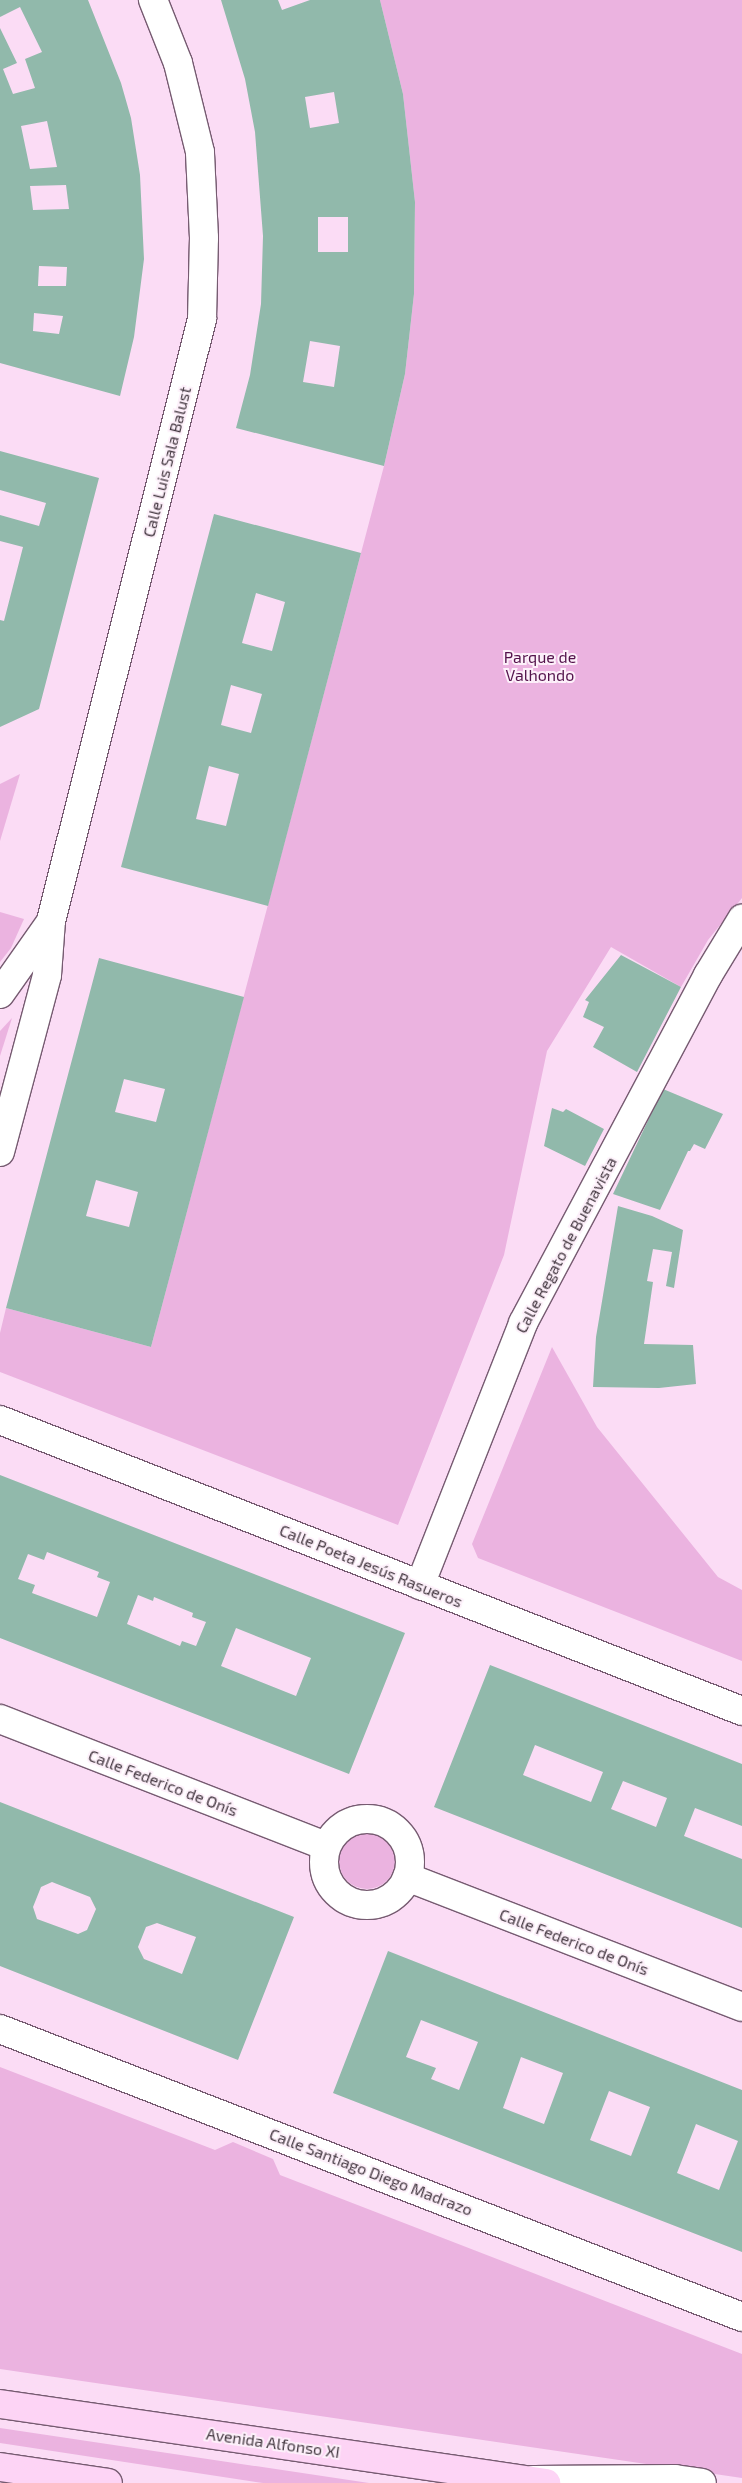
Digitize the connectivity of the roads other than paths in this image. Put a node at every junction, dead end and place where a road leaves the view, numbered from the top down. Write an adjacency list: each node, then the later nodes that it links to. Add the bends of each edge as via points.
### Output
1 (154, 0): 3 (street, Calle Luis Sala Balust, via 178,64 200,152 204,238 202,319)
2 (742, 919): 7 (street, Calle Regato de Buenavista, via 708,975 524,1323)
3 (51, 921): 4 (street, Calle Luis Sala Balust); 5 (street, Calle Luis Sala Balust, via 47,975)
4 (0, 994)
5 (0, 1152)
6 (0, 1420): 7 (street, Calle Poeta Jesús Rasueros)
7 (420, 1585): 8 (street, Calle Poeta Jesús Rasueros)
8 (742, 1711)
9 (0, 1720): 10 (street, Calle Federico de Onís)
10 (326, 1846): 11 (street, via 326,1876 335,1890 350,1901 371,1905 382,1902 392,1896); 11 (street, via 332,1836 348,1823 384,1814 405,1842 410,1866)
11 (407, 1877): 12 (street, Calle Federico de Onís)
12 (742, 2008)
13 (0, 2030): 14 (street, Calle Santiago Diego Madrazo)
14 (742, 2316)
15 (0, 2404): 17 (main road, Avenida Alfonso XI)
16 (0, 2467): 18 (main road)
17 (539, 2481): 19 (street, via 675,2479)
18 (108, 2483)
19 (702, 2483)

